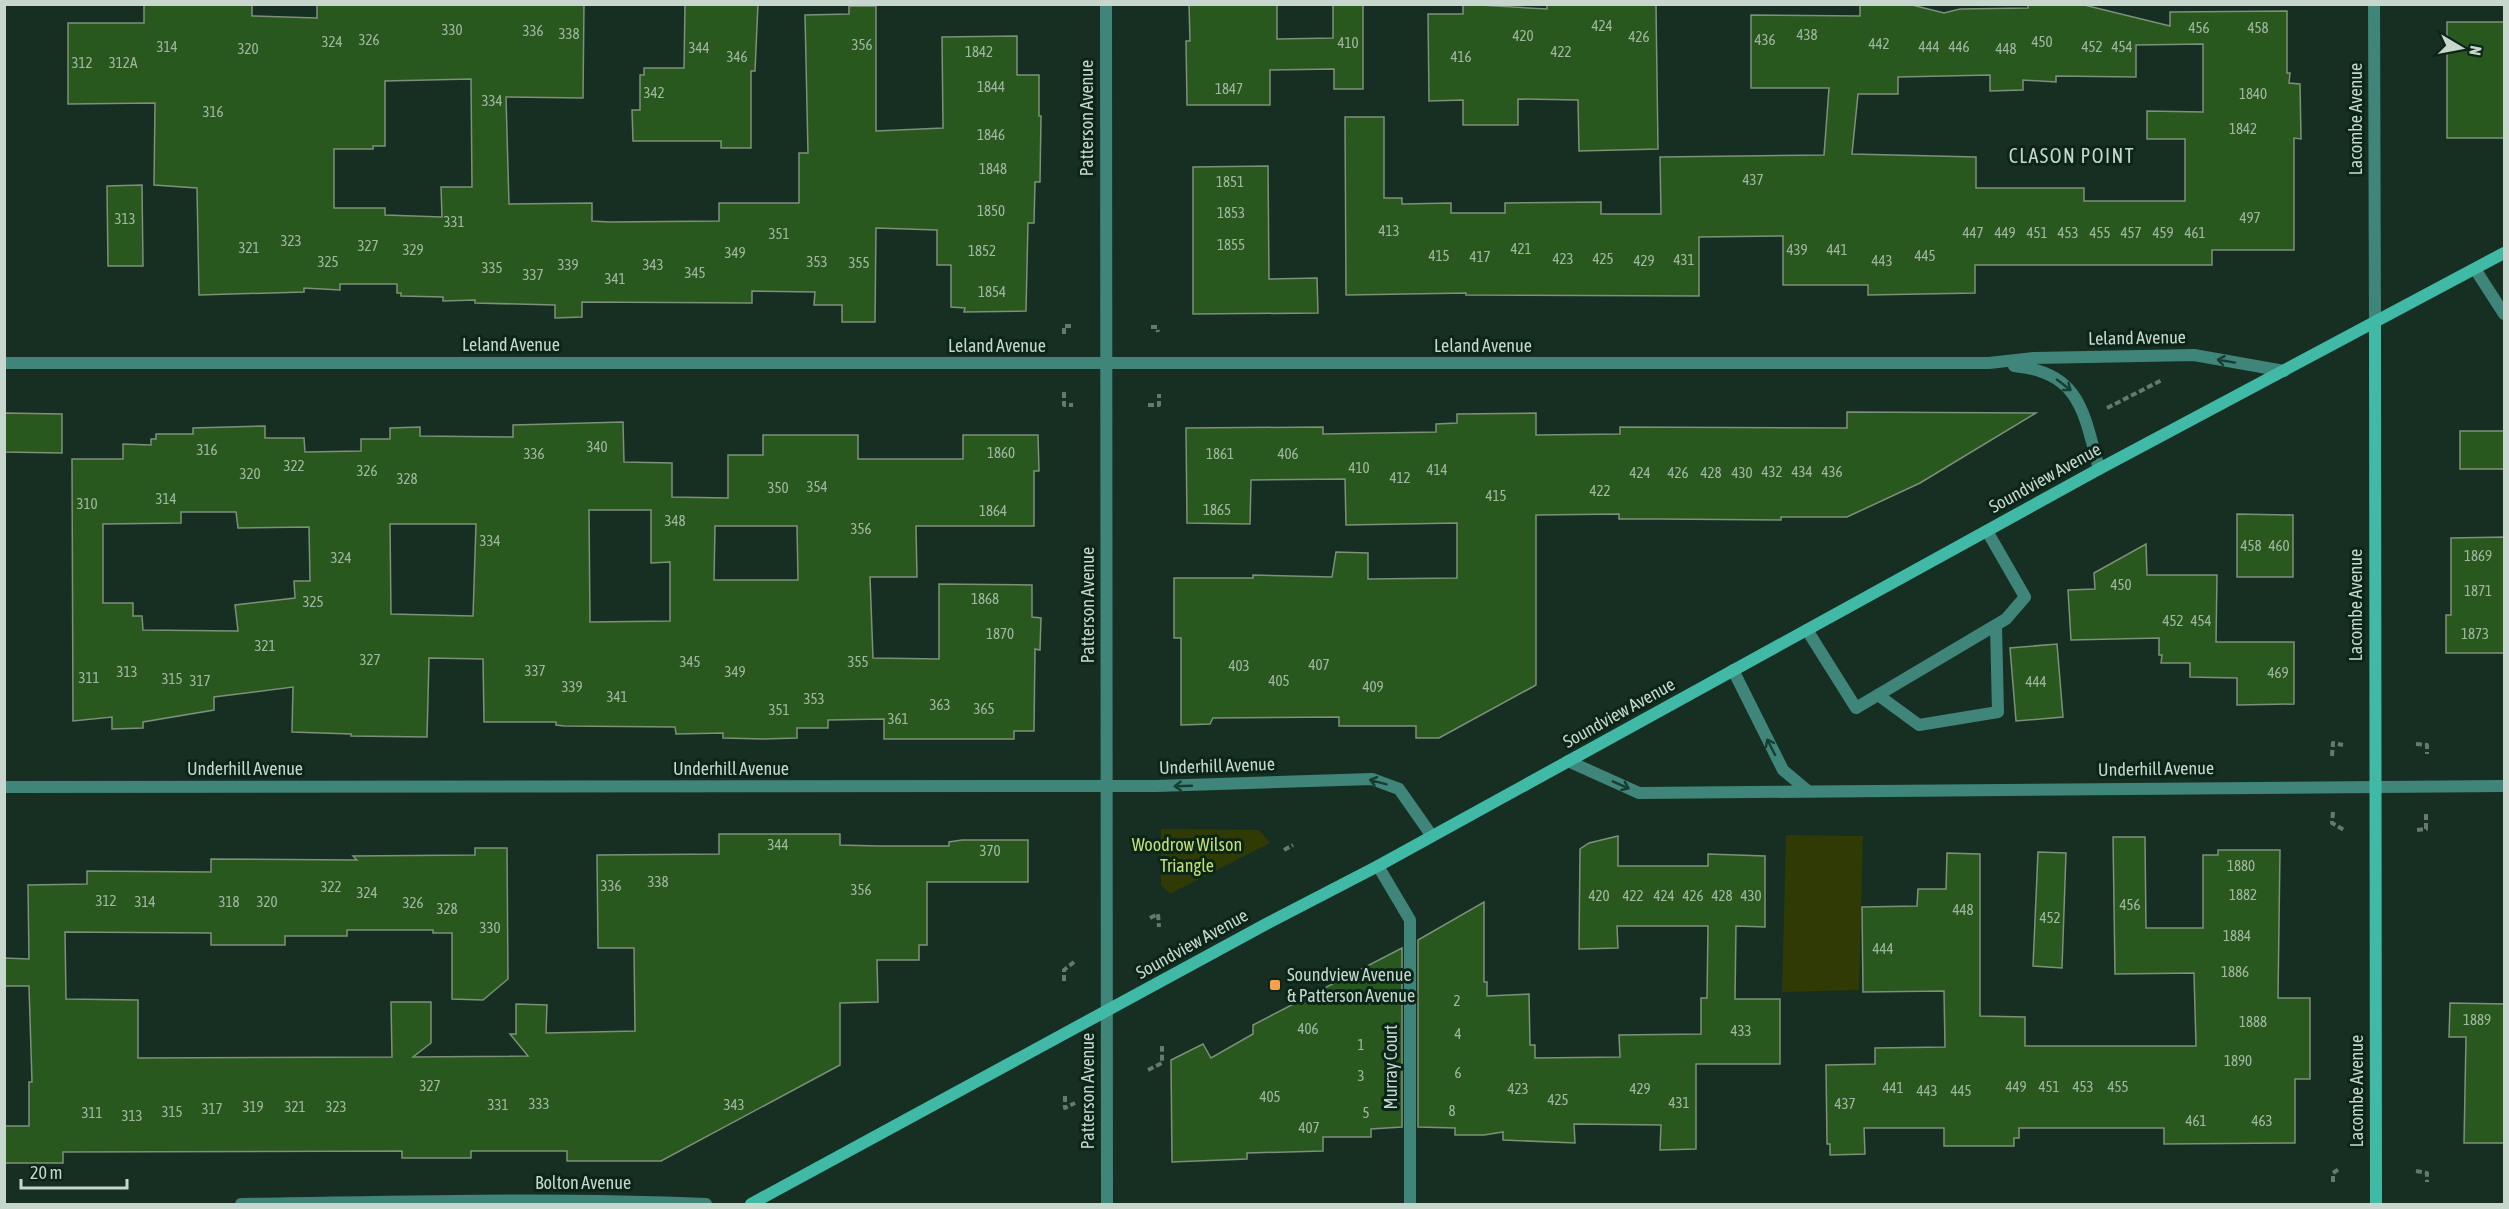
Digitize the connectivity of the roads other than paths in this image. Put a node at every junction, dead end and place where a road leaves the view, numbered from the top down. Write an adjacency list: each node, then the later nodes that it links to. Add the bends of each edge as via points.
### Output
1 (1106, 4): 9 (street, Patterson Avenue)
2 (2374, 4): 6 (street, Lacombe Avenue)
3 (2505, 253): 4 (main road, Soundview Avenue)
4 (2475, 269): 5 (street); 6 (main road, Soundview Avenue)
5 (2505, 314)
6 (2375, 322): 10 (main road, Soundview Avenue); 19 (main road, Lacombe Avenue)
7 (4, 363): 9 (street, Leland Avenue)
8 (1989, 363): 9 (street, Leland Avenue); 10 (street, Leland Avenue, one-way to 8, via 2193,355 2034,358); 11 (street, Leland Avenue, one-way to 11, via 2034,368 2072,391 2085,418)
9 (1105, 364): 18 (street, Patterson Avenue)
10 (2284, 371): 11 (main road, Soundview Avenue)
11 (2099, 469): 12 (main road, Soundview Avenue)
12 (1987, 531): 13 (street, via 2025,597); 14 (main road, Soundview Avenue)
13 (1996, 626): 16 (street); 16 (street, via 1998,712 1919,724)
14 (1807, 630): 15 (main road, Soundview Avenue); 16 (street, via 1856,708)
15 (1733, 670): 17 (main road, Soundview Avenue); 22 (street, one-way to 15, via 1783,770)
16 (1878, 695)
17 (1568, 761): 22 (street, Underhill Avenue, one-way to 22, via 1639,793); 23 (main road, Soundview Avenue)
18 (1106, 786): 21 (street, Underhill Avenue); 23 (street, Underhill Avenue, one-way to 18, via 1399,789 1372,780); 25 (street, Patterson Avenue)
19 (2375, 786): 20 (street, Underhill Avenue); 22 (street, Underhill Avenue); 32 (main road, Lacombe Avenue)
20 (2505, 786)
21 (4, 788)
22 (1809, 791)
23 (1432, 836): 24 (main road, Soundview Avenue)
24 (1378, 866): 25 (main road, Soundview Avenue); 31 (street, Murray Court, via 1410,920)
25 (1106, 1012): 29 (main road, Soundview Avenue); 30 (street, Patterson Avenue)
26 (462, 1203): 27 (street, Bolton Avenue); 28 (street, Bolton Avenue)
27 (241, 1204)
28 (706, 1204)
29 (752, 1204)
30 (1107, 1204)
31 (1410, 1204)
32 (2376, 1204)

